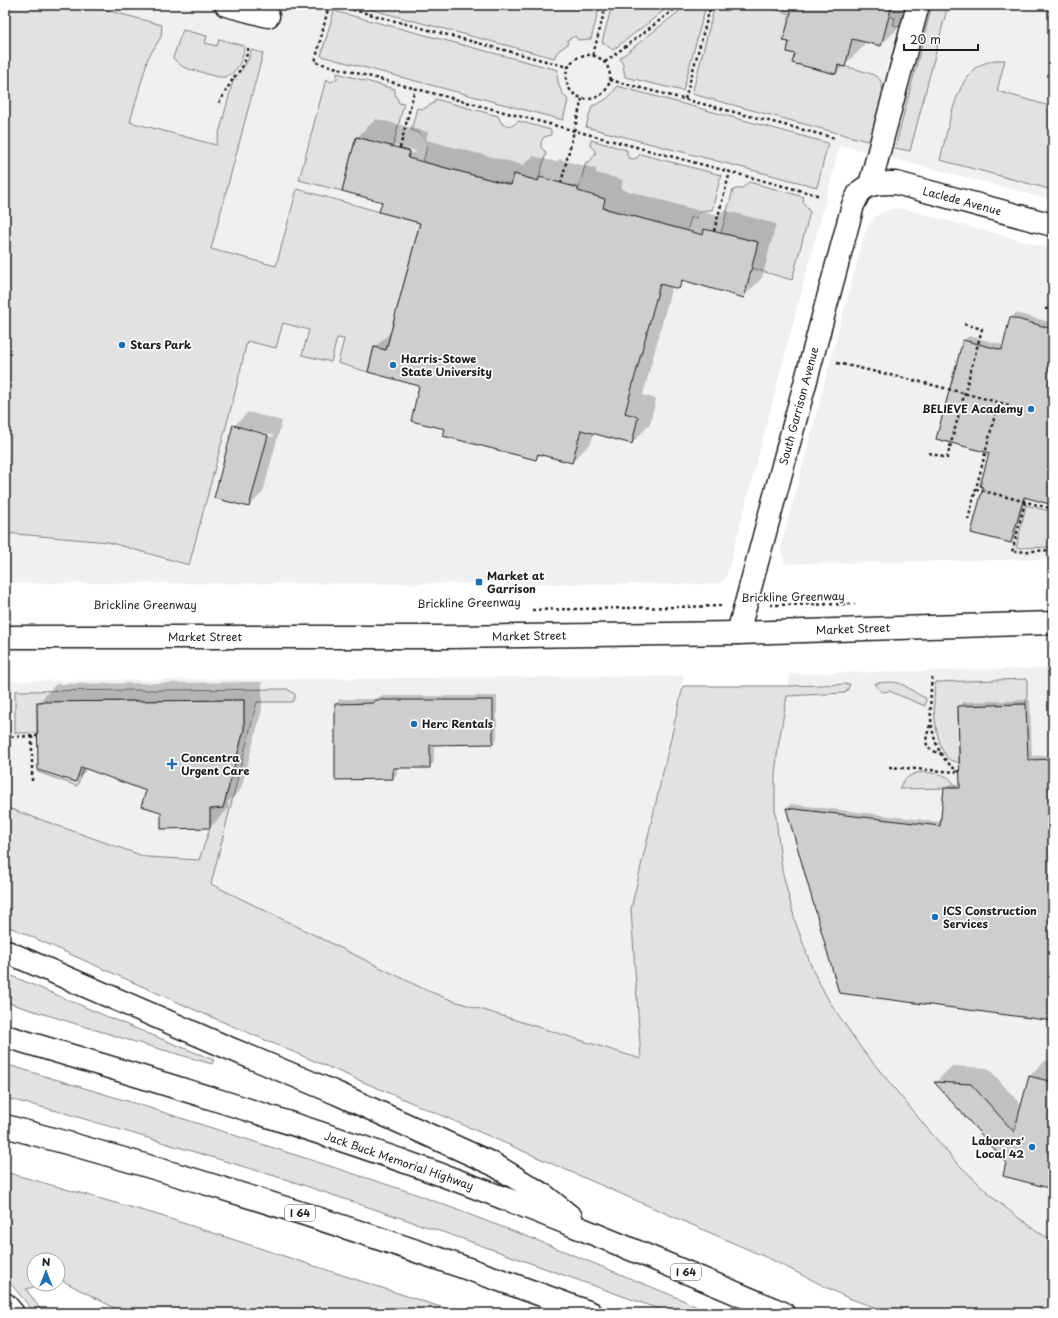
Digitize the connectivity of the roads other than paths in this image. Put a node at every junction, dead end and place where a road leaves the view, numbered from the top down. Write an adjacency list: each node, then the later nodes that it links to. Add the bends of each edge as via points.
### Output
1 (226, 5): 3 (main road)
2 (918, 5): 4 (main road)
3 (268, 16)
4 (870, 186): 5 (main road, Laclede Avenue, via 896,183); 7 (main road, South Garrison Avenue, via 860,193 853,205)
5 (1053, 225)
6 (1053, 623): 7 (main road, Market Street)
7 (738, 633): 8 (main road, Market Street, via 451,637)
8 (5, 637)
9 (5, 951): 12 (main road, via 336,1093 493,1164 545,1196)
10 (5, 1036): 12 (main road, Jack Buck Memorial Highway / I 64, via 332,1136)
11 (5, 1126): 15 (main road, I 64, via 280,1207 453,1263)
12 (588, 1230): 16 (main road, Jack Buck Memorial Highway / I 64)
13 (5, 1304): 14 (main road)
14 (13, 1313)
15 (591, 1313)
16 (783, 1313)

